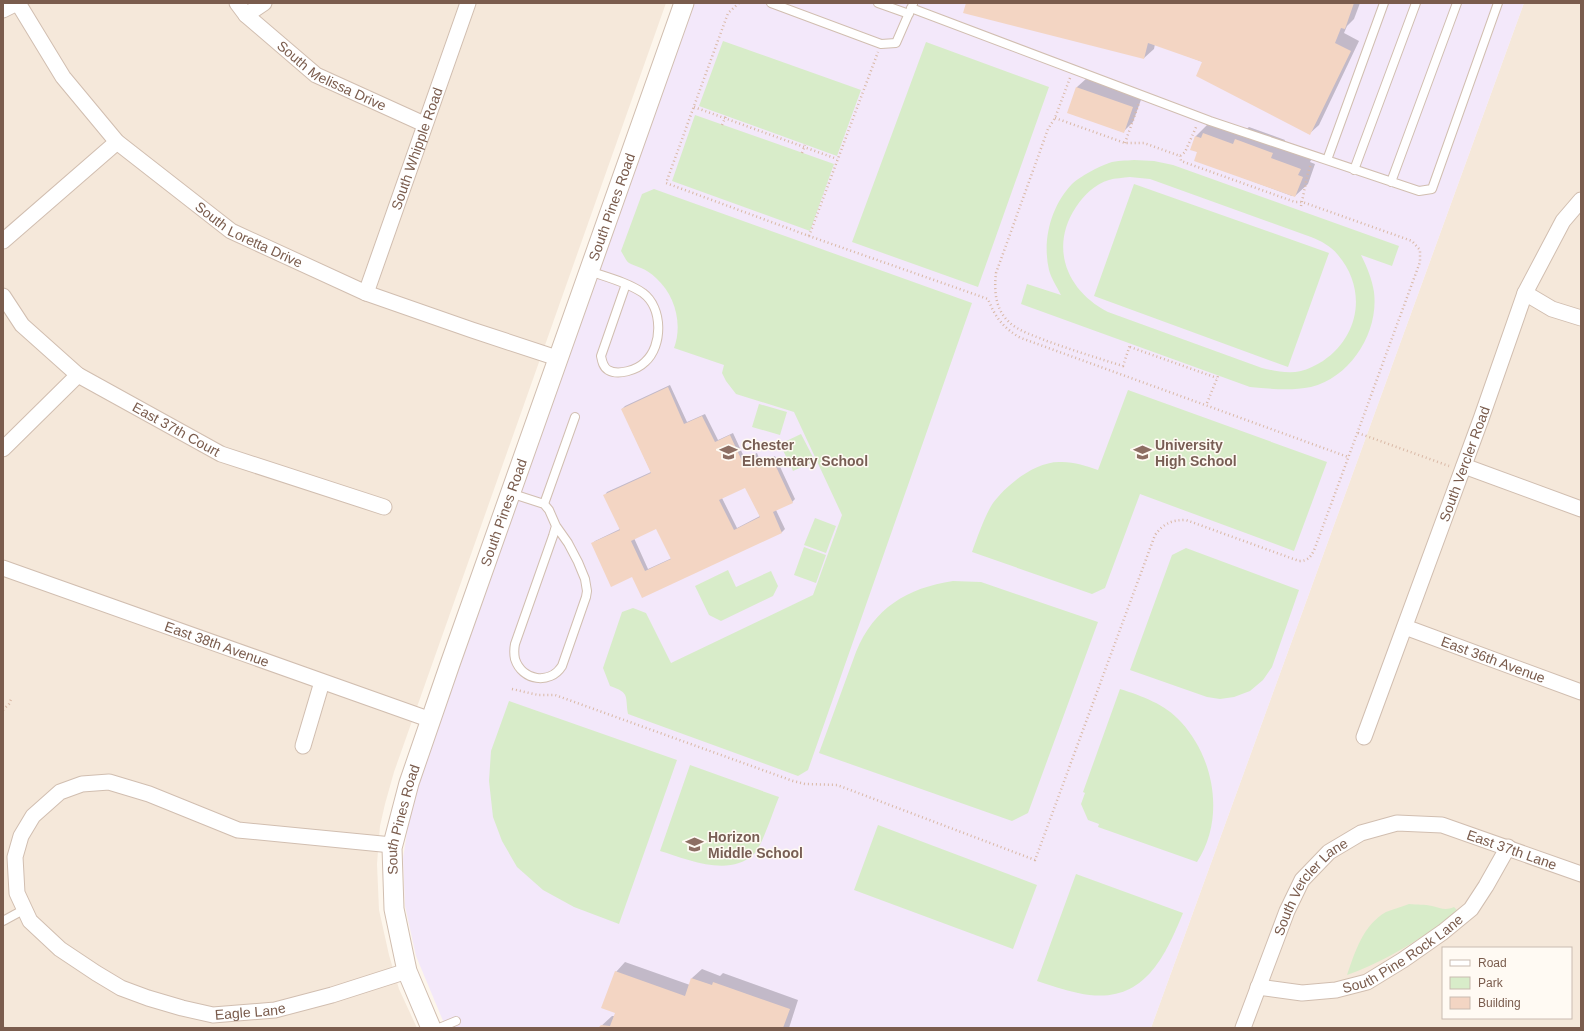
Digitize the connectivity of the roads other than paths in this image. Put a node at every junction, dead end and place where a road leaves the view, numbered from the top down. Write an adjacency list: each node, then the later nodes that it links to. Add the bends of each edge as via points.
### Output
1 (17, 3): 13 (street); 16 (street, South Loretta Drive, via 63,78)
2 (237, 3): 14 (street, South Melissa Drive)
3 (264, 3): 14 (street)
4 (468, 3): 15 (street, South Whipple Road)
5 (684, 3): 22 (street, South Pines Road)
6 (771, 3): 12 (lane, via 881,44 896,43)
7 (878, 3): 12 (lane)
8 (1384, 3): 17 (lane)
9 (1416, 3): 18 (lane)
10 (1457, 3): 19 (lane)
11 (1498, 3): 19 (lane, via 1432,189 1419,191)
12 (911, 8): 17 (lane, via 1210,121)
13 (3, 10)
14 (246, 15): 15 (street, South Melissa Drive, via 316,75)
15 (424, 124): 24 (street, South Whipple Road)
16 (116, 142): 21 (street); 24 (street, South Loretta Drive, via 231,231)
17 (1327, 160): 18 (lane)
18 (1354, 170): 19 (lane)
19 (1391, 182)
20 (1581, 200): 25 (street, South Vercler Road, via 1563,221)
21 (3, 241)
22 (588, 271): 23 (lane); 28 (street, South Pines Road)
23 (626, 284): 23 (lane, via 650,300 656,312 657,335 646,362 639,367 614,372 603,364 601,356)
24 (366, 293): 28 (street, South Loretta Drive)
25 (1525, 293): 27 (street, via 1552,308); 32 (street, South Vercler Road)
26 (3, 296): 29 (street, East 37th Court, via 22,325)
27 (1581, 318)
28 (557, 358): 33 (street, South Pines Road)
29 (78, 374): 31 (street); 35 (street, East 37th Court, via 221,454)
30 (575, 417): 34 (lane)
31 (3, 449)
32 (1463, 469): 36 (street); 39 (street, South Vercler Road)
33 (509, 493): 34 (lane); 42 (street, South Pines Road)
34 (544, 504): 37 (lane)
35 (384, 507)
36 (1581, 509)
37 (556, 526): 37 (lane, via 585,579 587,591 562,666 555,674 538,679 527,675 518,666 514,653 515,644)
38 (3, 568): 40 (street, East 38th Avenue)
39 (1405, 626): 41 (street, East 36th Avenue); 43 (street, South Vercler Road)
40 (322, 682): 42 (street, East 38th Avenue); 44 (street)
41 (1581, 692)
42 (431, 720): 47 (street, South Pines Road, via 409,783)
43 (1364, 736)
44 (303, 746)
45 (1442, 825): 46 (street, East 37th Lane); 52 (street, South Vercler Lane, via 1397,822 1361,833 1329,852 1302,880 1287,911)
46 (1508, 847): 48 (street, East 37th Lane); 52 (street, South Pine Rock Lane, via 1471,909 1443,932 1367,982 1336,990 1302,993)
47 (392, 848): 49 (street, Eagle Lane, via 392,845 238,830 149,794 109,782 82,784 60,792 33,816 21,836 16,857 17,893); 51 (street, South Pines Road, via 394,910)
48 (1581, 874)
49 (24, 909): 50 (lane); 51 (street, Eagle Lane, via 30,921 60,949 121,988 182,1008 213,1015 275,1010)
50 (3, 921)
51 (407, 971): 54 (street, South Pines Road)
52 (1258, 987): 56 (street, South Vercler Lane)
53 (456, 1021): 55 (lane)
54 (431, 1028)
55 (439, 1028)
56 (1243, 1028)

